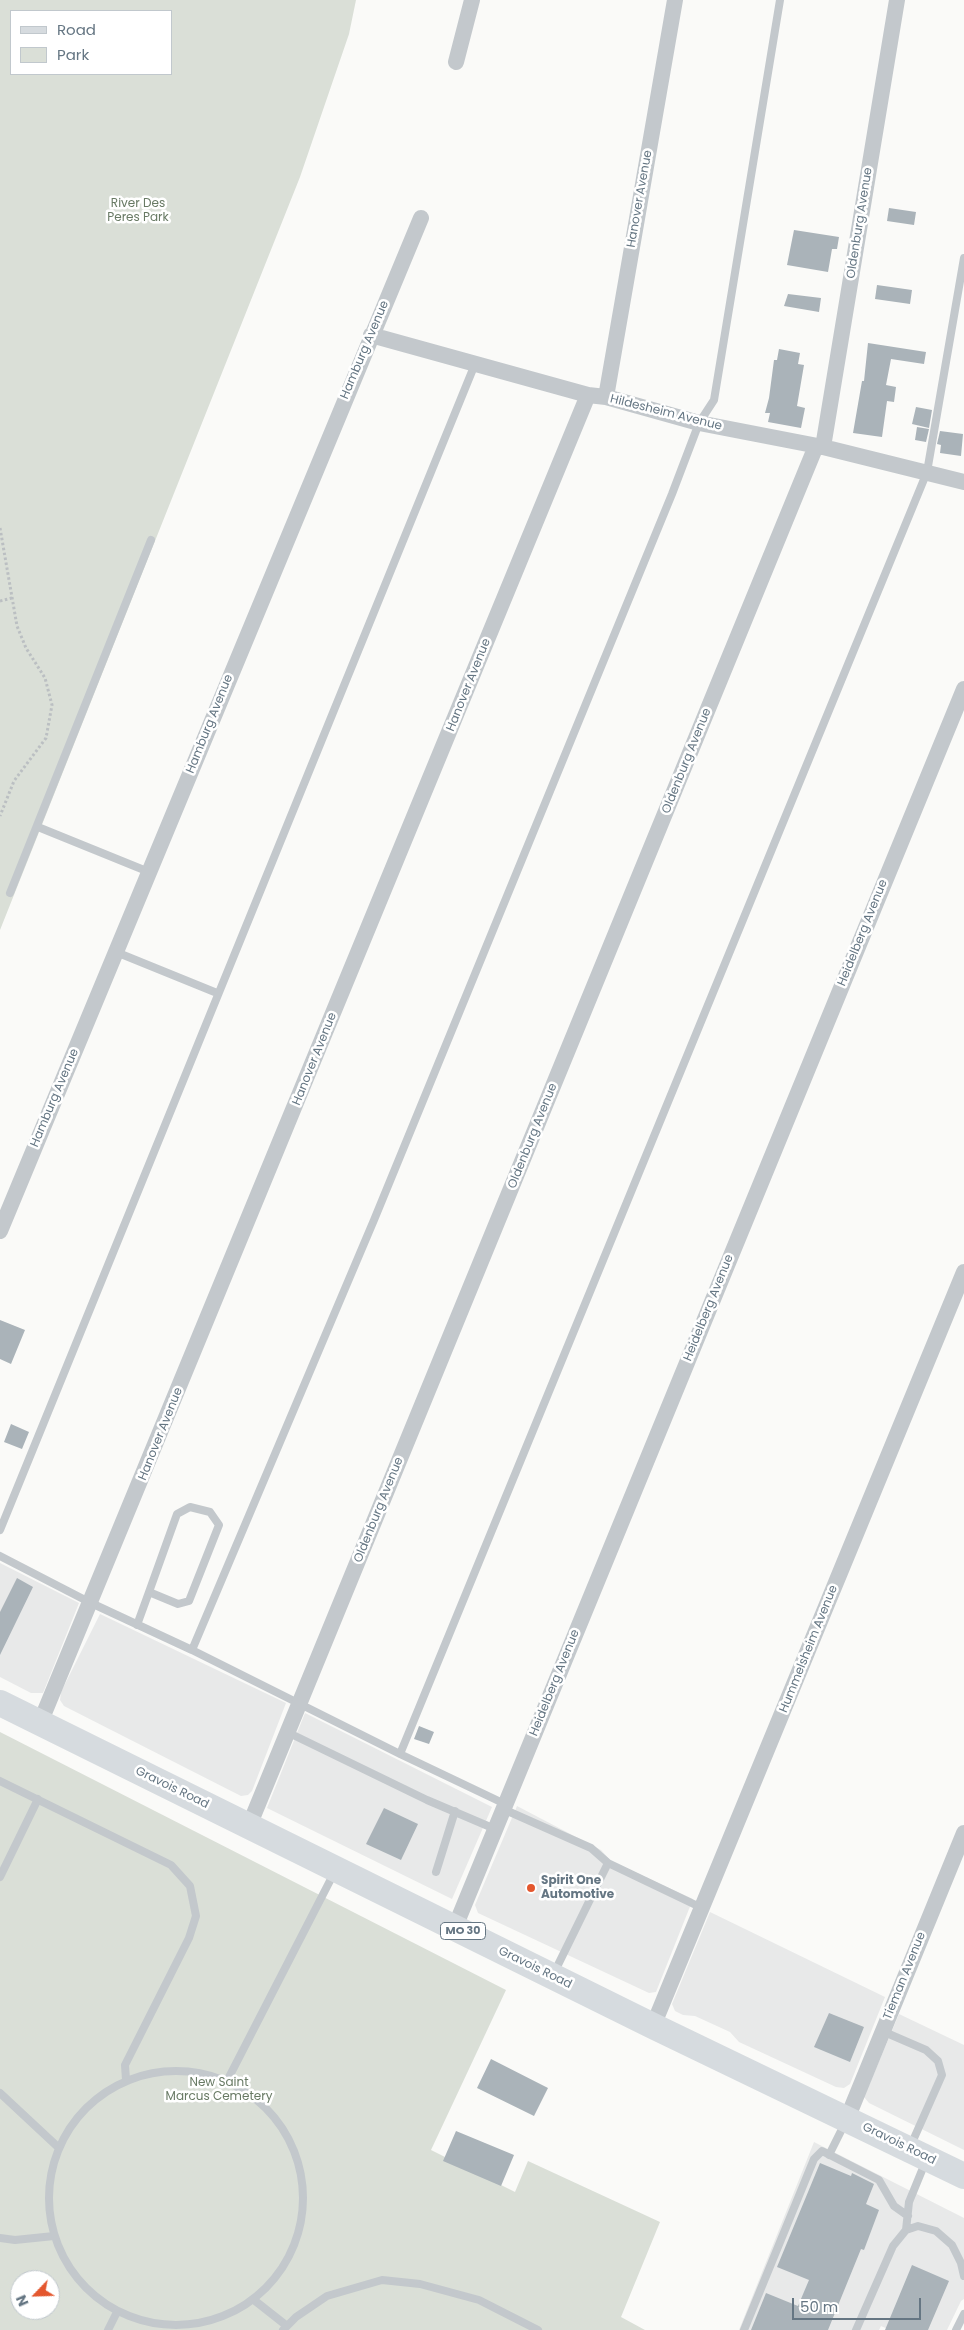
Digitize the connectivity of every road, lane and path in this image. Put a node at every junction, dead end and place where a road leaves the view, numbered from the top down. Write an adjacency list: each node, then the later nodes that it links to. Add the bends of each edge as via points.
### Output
1 (472, 0): 5 (street)
2 (674, 0): 11 (street, Hanover Avenue)
3 (780, 0): 12 (lane, via 714,400)
4 (897, 0): 13 (street, Oldenburg Avenue)
5 (456, 62)
6 (421, 218): 8 (street, Hamburg Avenue)
7 (964, 258): 14 (lane)
8 (371, 335): 9 (street, Hildesheim Avenue); 23 (street, Hamburg Avenue)
9 (475, 364): 10 (street, Hildesheim Avenue); 26 (lane)
10 (588, 395): 11 (street, Hildesheim Avenue); 32 (street, Hanover Avenue)
11 (606, 398): 12 (street, Hildesheim Avenue)
12 (700, 423): 13 (street, Hildesheim Avenue); 34 (lane, via 377,1212)
13 (820, 446): 14 (street, Hildesheim Avenue); 35 (street, Oldenburg Avenue)
14 (927, 472): 15 (street, Hildesheim Avenue); 39 (lane)
15 (964, 482)
16 (0, 528): 18 (path)
17 (152, 540): 22 (lane)
18 (12, 598): 19 (path); 21 (path, via 17,626 26,648 45,678 52,705 46,738 14,781)
19 (0, 600)
20 (964, 689): 42 (street, Heidelberg Avenue)
21 (0, 816)
22 (38, 827): 23 (lane); 24 (lane)
23 (149, 872): 25 (street, Hamburg Avenue)
24 (10, 893)
25 (116, 952): 26 (lane); 27 (street, Hamburg Avenue)
26 (217, 993): 29 (lane)
27 (0, 1231)
28 (964, 1272): 51 (street, Hummelsheim Avenue)
29 (0, 1530)
30 (0, 1556): 32 (lane)
31 (149, 1592): 31 (lane, via 177,1514 190,1507 210,1512 219,1525 189,1601 178,1604); 33 (lane)
32 (91, 1604): 33 (lane); 37 (street, Hanover Avenue)
33 (137, 1625): 34 (lane)
34 (192, 1650): 35 (lane)
35 (300, 1702): 38 (street, Oldenburg Avenue); 39 (lane)
36 (0, 1703): 37 (main road, Gravois Road / MO 30)
37 (40, 1723): 44 (main road, Gravois Road / MO 30)
38 (288, 1732): 43 (lane); 44 (street, Oldenburg Avenue)
39 (400, 1754): 42 (lane)
40 (0, 1780): 41 (lane)
41 (38, 1800): 50 (lane); 56 (lane, via 171,1865 190,1886 196,1916 189,1938 125,2065)
42 (504, 1807): 45 (street, Heidelberg Avenue); 47 (lane, via 591,1848)
43 (455, 1811): 45 (lane); 49 (lane)
44 (248, 1826): 48 (main road, Gravois Road / MO 30)
45 (495, 1829): 52 (street, Heidelberg Avenue)
46 (964, 1832): 55 (street, Tieman Avenue)
47 (608, 1863): 51 (lane); 53 (lane)
48 (336, 1869): 52 (main road, Gravois Road / MO 30); 57 (lane)
49 (436, 1872)
50 (0, 1877)
51 (702, 1908): 54 (street, Hummelsheim Avenue)
52 (455, 1927): 53 (main road, Gravois Road / MO 30)
53 (552, 1976): 54 (main road, Gravois Road / MO 30)
54 (653, 2026): 59 (main road, Gravois Road / MO 30)
55 (882, 2031): 59 (street, Tieman Avenue); 61 (lane, via 926,2050 938,2061 942,2075)
56 (126, 2080): 57 (lane, via 168,2071 194,2072); 60 (lane, via 86,2108)
57 (227, 2081): 69 (lane, via 259,2101 284,2130 299,2164 304,2202 297,2239 280,2273)
58 (0, 2093): 60 (lane)
59 (847, 2119): 61 (main road, Gravois Road / MO 30); 62 (lane)
60 (58, 2148): 66 (lane, via 50,2176 49,2206)
61 (918, 2153): 63 (main road, Gravois Road / MO 30); 64 (lane)
62 (829, 2155): 64 (lane, via 879,2180 894,2206); 75 (lane, via 822,2152 814,2159)
63 (964, 2176)
64 (908, 2216): 65 (lane)
65 (906, 2230): 68 (lane, via 918,2226 936,2231 952,2245); 76 (lane, via 893,2246)
66 (54, 2236): 67 (lane, via 15,2240); 70 (lane, via 68,2266 90,2292)
67 (0, 2238)
68 (964, 2276)
69 (254, 2300): 70 (lane, via 222,2318 187,2326 151,2324); 72 (lane)
70 (117, 2312): 73 (lane)
71 (964, 2314): 77 (lane)
72 (285, 2328): 74 (lane, via 327,2296 382,2280 420,2284 479,2300)
73 (108, 2330)
74 (538, 2330)
75 (744, 2330)
76 (856, 2330)
77 (956, 2330)

